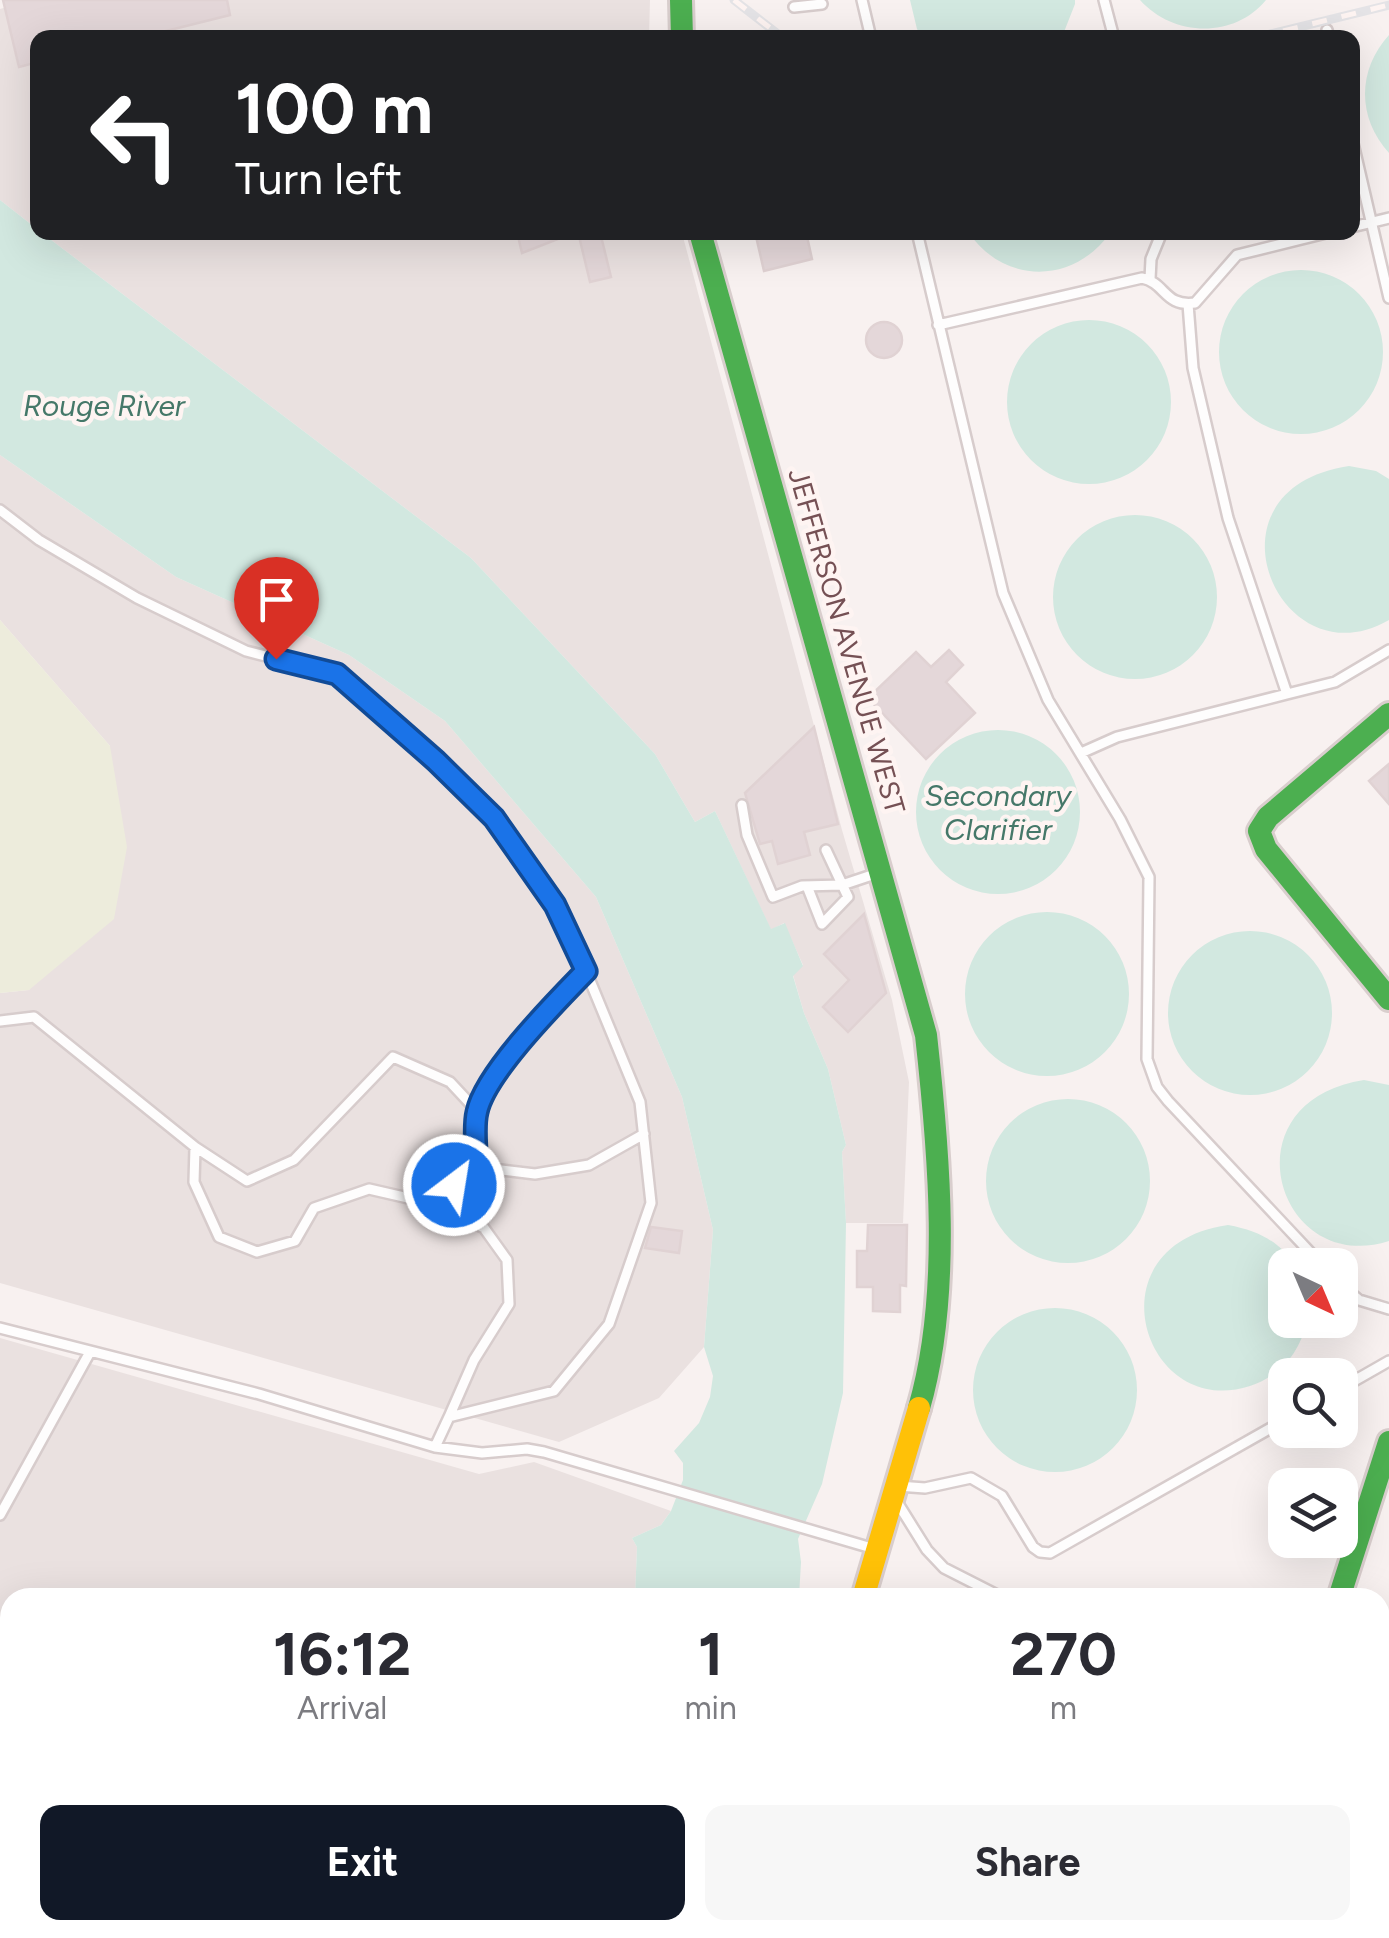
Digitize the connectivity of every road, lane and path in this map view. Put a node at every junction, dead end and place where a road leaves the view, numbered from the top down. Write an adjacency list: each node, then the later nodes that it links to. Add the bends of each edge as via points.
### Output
1 (681, 0): 6 (main road)
2 (862, 0): 7 (lane)
3 (1104, 0): 8 (lane)
4 (822, 4): 5 (lane)
5 (794, 8)
6 (682, 30)
7 (869, 30)
8 (1112, 30)
9 (1360, 172): 11 (lane)
10 (1389, 218): 11 (lane)
11 (1372, 222): 12 (lane); 18 (lane)
12 (1360, 225)
13 (702, 240): 28 (main road, JEFFERSON AVENUE WEST)
14 (919, 240): 20 (lane)
15 (1158, 240): 17 (lane)
16 (1298, 240): 19 (lane, via 1237,255)
17 (1150, 279): 19 (lane, via 1170,299); 20 (lane)
18 (1389, 298)
19 (1188, 304): 23 (lane, via 1192,368 1228,518)
20 (938, 325): 25 (lane, via 1003,593 1048,700)
21 (0, 510): 31 (lane, via 137,598 230,644 337,674 494,818 555,905)
22 (1389, 650): 23 (lane, via 1335,682)
23 (1288, 694): 25 (lane, via 1117,737)
24 (1389, 714): 32 (main road, via 1268,817 1259,832)
25 (1080, 753): 39 (lane, via 1149,877 1150,1071 1168,1101)
26 (742, 805): 29 (lane, via 773,897)
27 (826, 850): 30 (lane)
28 (880, 872): 30 (lane); 50 (main road, JEFFERSON AVENUE WEST, via 926,1036 937,1135 934,1344)
29 (807, 886): 30 (lane); 30 (lane, via 822,924 848,898)
30 (842, 886)
31 (586, 971): 34 (lane, via 498,1072); 35 (lane, via 640,1102)
32 (1382, 990)
33 (0, 1020): 36 (lane, via 34,1017)
34 (477, 1111): 36 (lane, via 450,1082 393,1057 294,1160 247,1181); 37 (lane)
35 (644, 1134): 37 (lane, via 588,1165 535,1174); 46 (lane, via 651,1203 610,1324 554,1391)
36 (196, 1146): 38 (lane, via 194,1182 219,1237 258,1252 295,1241 314,1208 368,1190)
37 (476, 1167): 38 (lane)
38 (430, 1202): 46 (lane, via 484,1228 507,1260 509,1304)
39 (1306, 1248)
40 (1358, 1299): 41 (lane)
41 (1389, 1310)
42 (0, 1328): 43 (lane)
43 (90, 1352): 49 (lane); 51 (lane)
44 (1389, 1361): 45 (lane)
45 (1358, 1379)
46 (449, 1417): 49 (lane)
47 (1268, 1430): 50 (lane, via 1050,1553 1033,1546 1002,1496 971,1478)
48 (1389, 1442): 55 (main road)
49 (435, 1447): 52 (lane, via 482,1454 526,1449)
50 (894, 1491): 52 (main road, JEFFERSON AVENUE WEST); 54 (lane, via 917,1536 944,1568)
51 (0, 1515)
52 (878, 1550): 53 (main road, JEFFERSON AVENUE WEST)
53 (867, 1588)
54 (983, 1588)
55 (1342, 1588)

